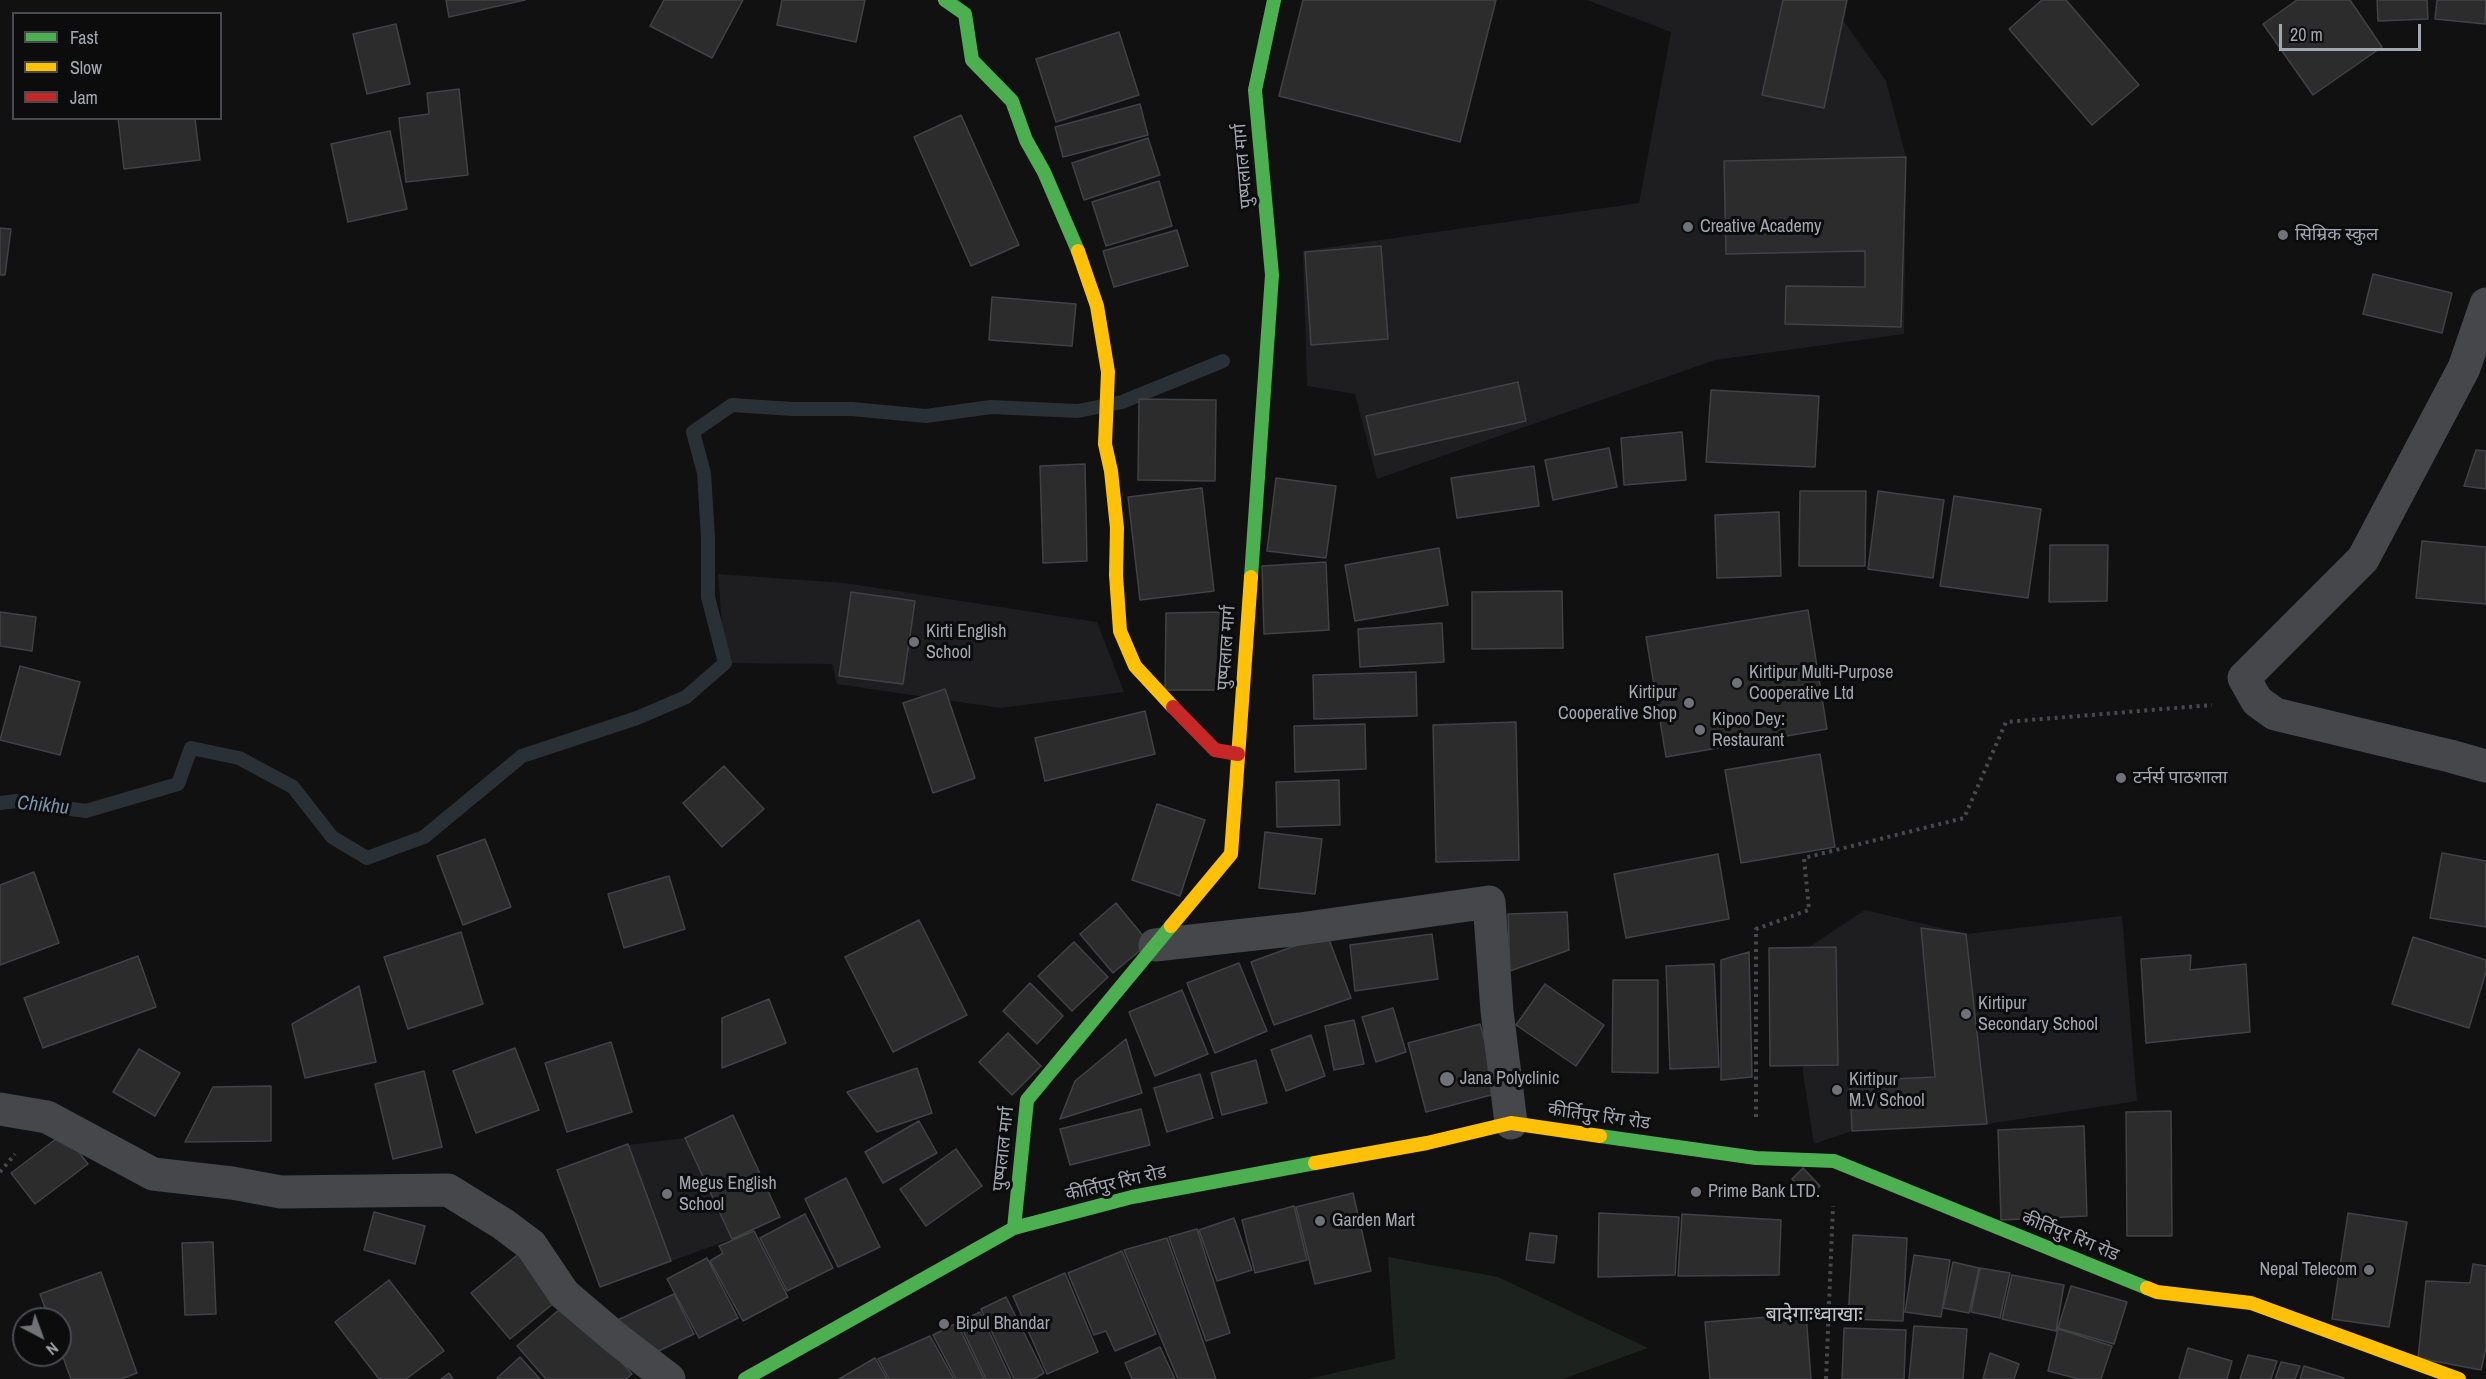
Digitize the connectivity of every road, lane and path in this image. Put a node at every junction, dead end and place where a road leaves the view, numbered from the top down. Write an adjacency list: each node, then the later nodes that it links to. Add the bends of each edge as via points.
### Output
1 (945, 0): 5 (street, via 965,14 972,60 1012,101 1026,140 1076,245 1096,306 1108,372 1105,444 1118,528 1120,630 1135,666 1156,690 1215,750)
2 (1274, 0): 5 (street, पुष्पलाल मार्ग, via 1255,90 1272,275)
3 (2486, 304): 4 (street, via 2464,368 2363,559 2244,678)
4 (2257, 701): 6 (street, via 2276,714); 10 (path, via 2006,722 1964,818 1804,858 1809,910 1756,929)
5 (1238, 754): 7 (street, पुष्पलाल मार्ग, via 1232,854)
6 (2486, 766)
7 (1155, 945): 9 (street, via 1489,902); 12 (street, पुष्पलाल मार्ग, via 1027,1100)
8 (0, 1109): 13 (street, via 47,1117 153,1174 281,1192 448,1190 531,1245 564,1294 616,1340)
9 (1511, 1123): 10 (street, कीर्तिपुर रिंग रोड); 12 (street, कीर्तिपुर रिंग रोड, via 1426,1143 1132,1197)
10 (1756, 1158): 11 (street, कीर्तिपुर रिंग रोड)
11 (1834, 1161): 15 (path); 16 (street, कीर्तिपुर रिंग रोड, via 2157,1292 2251,1303)
12 (1014, 1228): 14 (street, कीर्तिपुर रिंग रोड)
13 (669, 1379)
14 (745, 1379)
15 (1826, 1379)
16 (2458, 1379)

